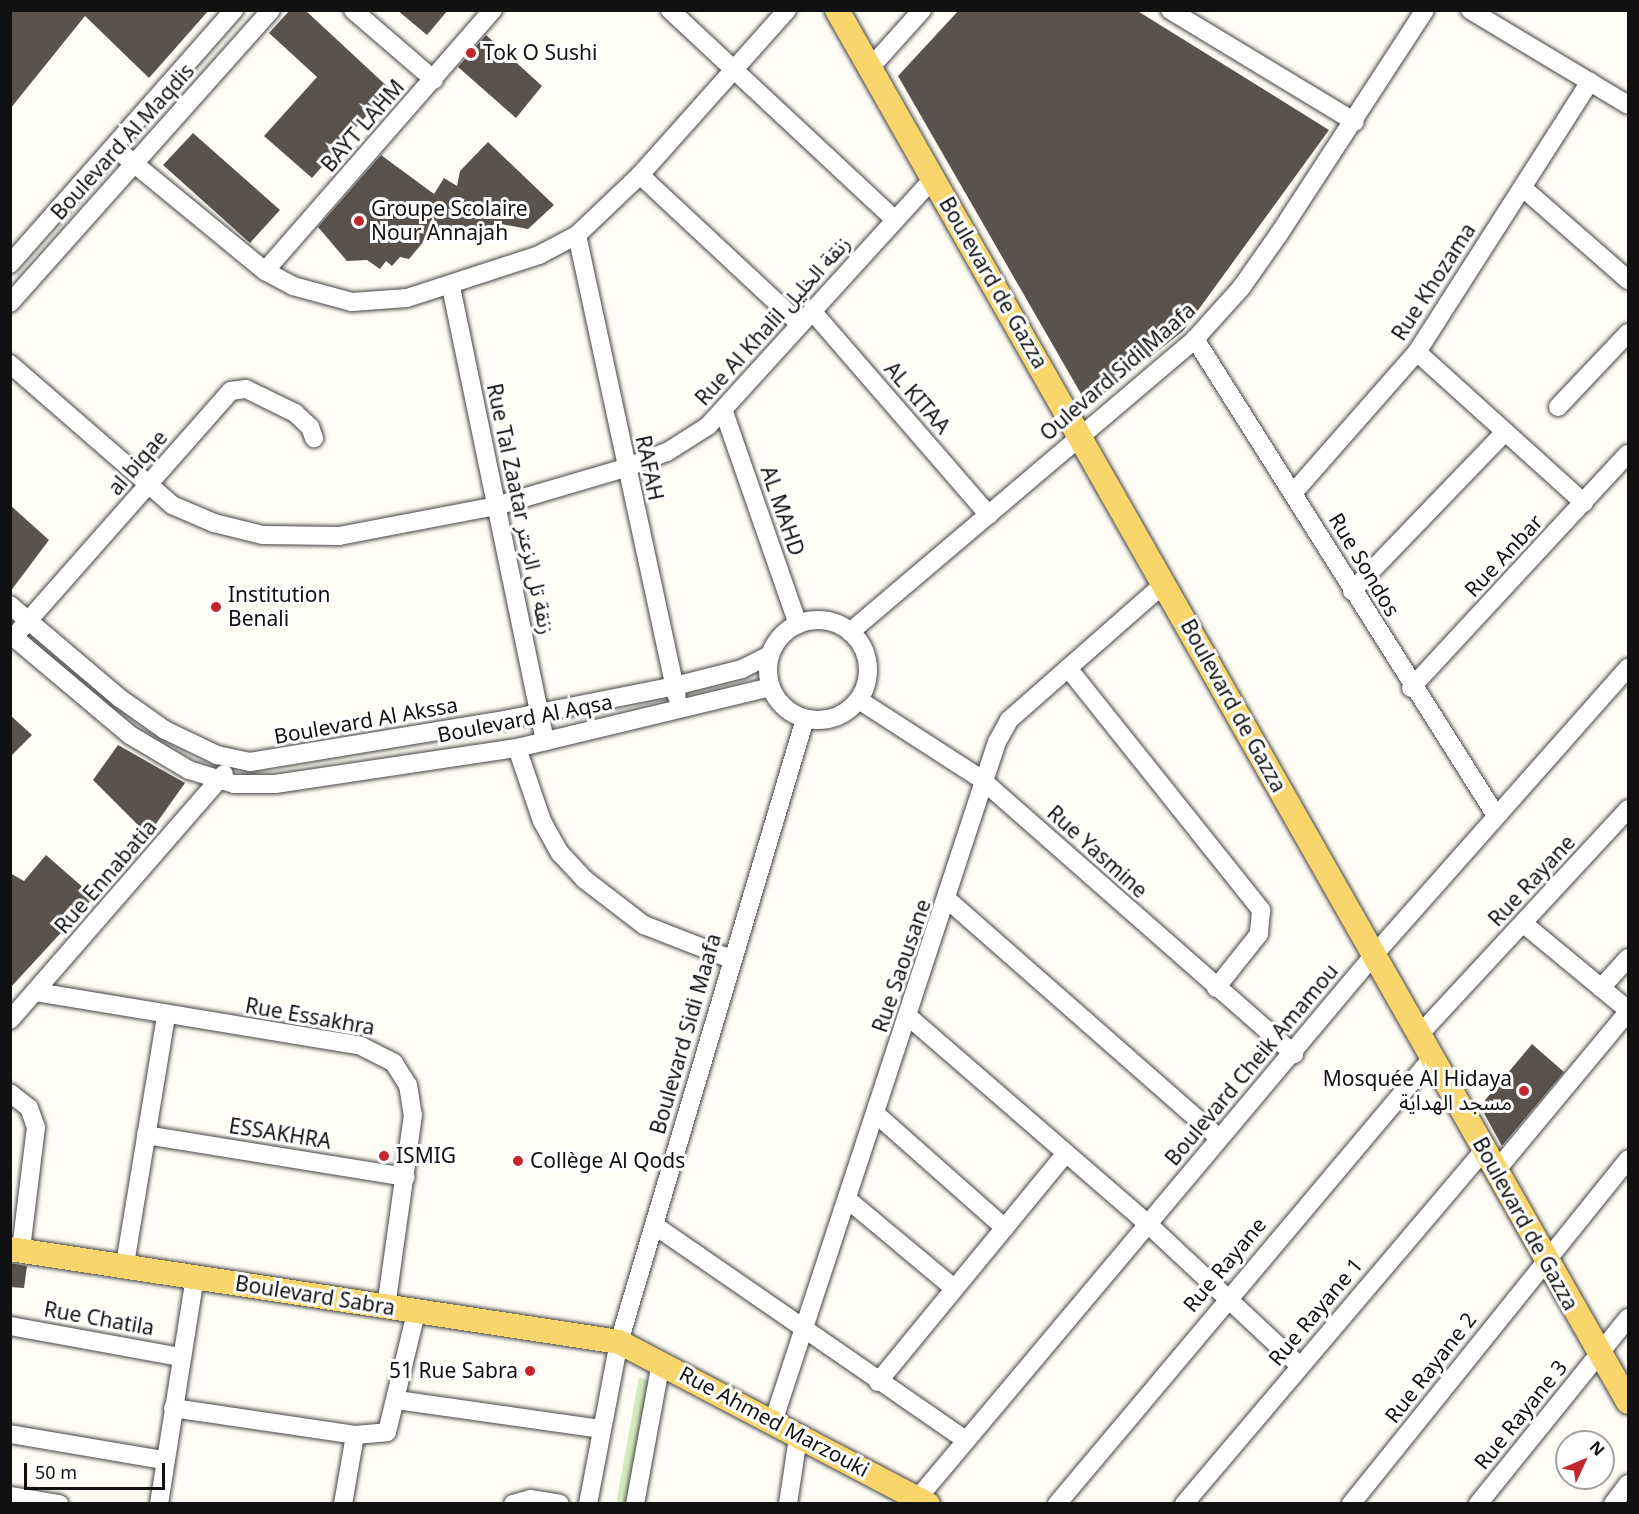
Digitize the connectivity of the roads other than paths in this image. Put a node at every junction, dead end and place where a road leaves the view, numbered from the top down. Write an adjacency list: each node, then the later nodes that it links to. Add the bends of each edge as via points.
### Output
1 (234, 10): 18 (street, Boulevard Al Maqdis)
2 (270, 10): 19 (street, Boulevard Al Maqdis)
3 (353, 10): 14 (street)
4 (493, 10): 14 (street, BAYT LAHM)
5 (670, 10): 13 (street)
6 (787, 10): 13 (street)
7 (837, 10): 12 (main road, Boulevard de Gazza)
8 (922, 10): 12 (street)
9 (1170, 10): 17 (street)
10 (1425, 10): 17 (street, Oulevard Sidi Maafa)
11 (1470, 10): 15 (street)
12 (870, 68): 21 (main road, Boulevard de Gazza)
13 (733, 70): 20 (street); 23 (street)
14 (434, 80): 26 (street, BAYT LAHM)
15 (1590, 82): 16 (street); 22 (street, Rue Khozama)
16 (1629, 105)
17 (1355, 122): 32 (street, Oulevard Sidi Maafa, via 1241,288)
18 (114, 147): 19 (street); 25 (street, Boulevard Al Maqdis)
19 (134, 163): 26 (street); 29 (street, Boulevard Al Maqdis)
20 (640, 175): 24 (street); 30 (street, AL KITAA)
21 (933, 179): 23 (street, Rue Al Khalil زنقة الخليل); 38 (main road, Boulevard de Gazza)
22 (1523, 188): 27 (street); 33 (street, Rue Khozama)
23 (895, 220): 30 (street, Rue Al Khalil زنقة الخليل)
24 (578, 235): 28 (street, via 539,255); 41 (street, RAFAH)
25 (10, 264)
26 (265, 271): 28 (street, via 322,298 352,302 407,298)
27 (1629, 280)
28 (451, 286): 45 (street, Rue Tal Zaatar زنقة تل الزعتر)
29 (10, 303)
30 (806, 318): 36 (street, Rue Al Khalil زنقة الخليل); 46 (street, AL KITAA)
31 (1629, 333): 35 (street)
32 (1195, 339): 38 (street, Oulevard Sidi Maafa); 43 (street, Rue Sondos)
33 (1417, 352): 37 (street); 43 (street, Rue Khozama)
34 (10, 364): 42 (street, Rue Al Khalil زنقة الخليل)
35 (1558, 407)
36 (724, 412): 41 (street, Rue Al Khalil زنقة الخليل, via 682,444); 51 (street, AL MAHD)
37 (1505, 432): 44 (street); 48 (street)
38 (1080, 435): 46 (street, Oulevard Sidi Maafa); 47 (main road, Boulevard de Gazza)
39 (314, 438): 42 (street, al biqae, via 310,427 295,413 239,389 225,397)
40 (1629, 454): 44 (street, Rue Anbar)
41 (626, 468): 45 (street, Rue Al Khalil زنقة الخليل); 57 (street, RAFAH)
42 (149, 485): 45 (street, Rue Al Khalil زنقة الخليل, via 172,505 214,524 283,537 339,536); 50 (street, al biqae)
43 (1294, 492): 48 (street, Rue Sondos)
44 (1584, 503): 59 (street, Rue Anbar)
45 (496, 506): 62 (street, Rue Tal Zaatar زنقة تل الزعتر)
46 (989, 515): 52 (street, Oulevard Sidi Maafa)
47 (1164, 584): 55 (street, Rue Saousane); 73 (main road, Boulevard de Gazza)
48 (1352, 591): 59 (street, Rue Sondos)
49 (10, 605): 50 (street, Boulevard Al Akssa)
50 (28, 620): 53 (street, al biqae); 66 (street, Boulevard Al Akssa, via 134,708 183,740)
51 (798, 624): 52 (street, via 825,621); 54 (street, via 783,633)
52 (850, 632): 60 (street, via 868,664)
53 (12, 637): 68 (street, Boulevard Al Aqsa, via 124,731 169,760)
54 (770, 655): 57 (street, Boulevard Al Akssa, via 742,669); 58 (street)
55 (1068, 668): 67 (street, Rue Saousane, via 1009,720); 76 (street, via 1261,910 1259,934)
56 (1629, 668): 70 (street, Boulevard Cheik Amamou)
57 (675, 686): 61 (street, RAFAH); 62 (street, Boulevard Al Akssa)
58 (771, 687): 61 (street, Boulevard Al Aqsa); 63 (street, via 787,710)
59 (1411, 688): 70 (street, Rue Sondos)
60 (859, 700): 63 (street, via 839,716); 67 (street, Rue Yasmine)
61 (680, 711): 64 (street, Boulevard Al Aqsa)
62 (540, 712): 64 (street, Rue Tal Zaatar زنقة تل الزعتر); 66 (street, Boulevard Al Akssa, via 278,760)
63 (805, 719): 75 (street, Boulevard Sidi Maafa)
64 (545, 741): 65 (street, Boulevard Al Aqsa)
65 (517, 748): 68 (street, Boulevard Al Aqsa, via 275,784); 75 (street, via 542,821 560,853 584,879 644,925)
66 (234, 761): 68 (street, Rue Ennabatia)
67 (981, 779): 71 (street, Rue Saousane); 76 (street, Rue Yasmine)
68 (218, 782): 78 (street, Rue Ennabatia)
69 (1629, 809): 72 (street, Rue Rayane)
70 (1495, 814): 73 (street, Boulevard Cheik Amamou)
71 (948, 900): 81 (street, Rue Saousane); 89 (street)
72 (1524, 924): 77 (street); 83 (street, Rue Rayane)
73 (1373, 956): 83 (main road, Boulevard de Gazza); 84 (street, Boulevard Cheik Amamou)
74 (1629, 958): 77 (street)
75 (731, 959): 97 (street, Boulevard Sidi Maafa)
76 (1216, 987): 84 (street, Rue Yasmine)
77 (1601, 988): 79 (street)
78 (36, 992): 80 (street, Rue Essakhra); 82 (street, Rue Ennabatia)
79 (1629, 1011): 93 (street)
80 (166, 1015): 88 (street); 94 (street, Rue Essakhra, via 362,1046 386,1056 404,1077 413,1105)
81 (909, 1017): 87 (street, Rue Saousane); 91 (street)
82 (10, 1020)
83 (1418, 1036): 85 (main road, Boulevard de Gazza)
84 (1294, 1054): 89 (street, Boulevard Cheik Amamou)
85 (1431, 1059): 90 (main road, Boulevard de Gazza); 104 (street, Rue Rayane)
86 (10, 1092): 99 (street, via 34,1117)
87 (876, 1114): 95 (street, Rue Saousane); 98 (street)
88 (146, 1135): 94 (street, ESSAKHRA); 101 (street)
89 (1219, 1138): 96 (street, Boulevard Cheik Amamou)
90 (1483, 1150): 93 (main road, Boulevard de Gazza); 114 (street, Rue Rayane 1)
91 (1065, 1154): 96 (street); 98 (street)
92 (1629, 1159): 100 (street, Rue Rayane 2)
93 (1495, 1172): 100 (main road, Boulevard de Gazza)
94 (406, 1177): 105 (street, Rue Essakhra)
95 (847, 1199): 103 (street); 109 (street, Rue Saousane)
96 (1148, 1224): 104 (street); 124 (street, Boulevard Cheik Amamou)
97 (654, 1225): 109 (street); 110 (street, Boulevard Sidi Maafa)
98 (1005, 1228): 103 (street)
99 (16, 1250): 101 (main road, Boulevard Sabra)
100 (1545, 1260): 111 (main road, Boulevard de Gazza); 139 (street, Rue Rayane 2)
101 (125, 1264): 102 (main road, Boulevard Sabra)
102 (195, 1277): 105 (main road, Boulevard Sabra); 112 (street)
103 (954, 1288): 115 (street)
104 (1227, 1297): 114 (street); 137 (street, Rue Rayane)
105 (386, 1308): 106 (main road, Boulevard Sabra)
106 (416, 1313): 110 (main road, Boulevard Sabra); 116 (street)
107 (1629, 1318): 111 (street, Rue Rayane 3)
108 (10, 1326): 112 (street, Rue Chatila)
109 (803, 1330): 115 (street); 119 (street, Rue Saousane)
110 (619, 1342): 113 (main road, Rue Ahmed Marzouki); 120 (street, Boulevard Sidi Maafa)
111 (1599, 1355): 117 (main road, Boulevard de Gazza); 140 (street, Rue Rayane 3)
112 (180, 1357): 118 (street)
113 (661, 1362): 119 (main road, Rue Ahmed Marzouki); 135 (street)
114 (1300, 1366): 138 (street, Rue Rayane 1)
115 (878, 1382): 124 (street)
116 (397, 1400): 120 (street); 122 (street, via 387,1432)
117 (1629, 1402)
118 (173, 1408): 122 (street); 125 (street)
119 (773, 1422): 123 (main road, Rue Ahmed Marzouki)
120 (602, 1429): 134 (street, Boulevard Sidi Maafa)
121 (10, 1434): 125 (street)
122 (355, 1435): 131 (street)
123 (798, 1438): 128 (main road, Rue Ahmed Marzouki); 136 (street)
124 (964, 1440): 128 (street, Boulevard Cheik Amamou)
125 (164, 1460): 130 (street)
126 (1629, 1484): 141 (street)
127 (19, 1499): 129 (street)
128 (923, 1500)
129 (59, 1503)
130 (159, 1503)
131 (343, 1503)
132 (513, 1503): 133 (street, via 530,1499)
133 (560, 1503)
134 (588, 1503)
135 (635, 1503)
136 (788, 1503)
137 (1057, 1503)
138 (1184, 1503)
139 (1351, 1503)
140 (1479, 1503)
141 (1613, 1503)

